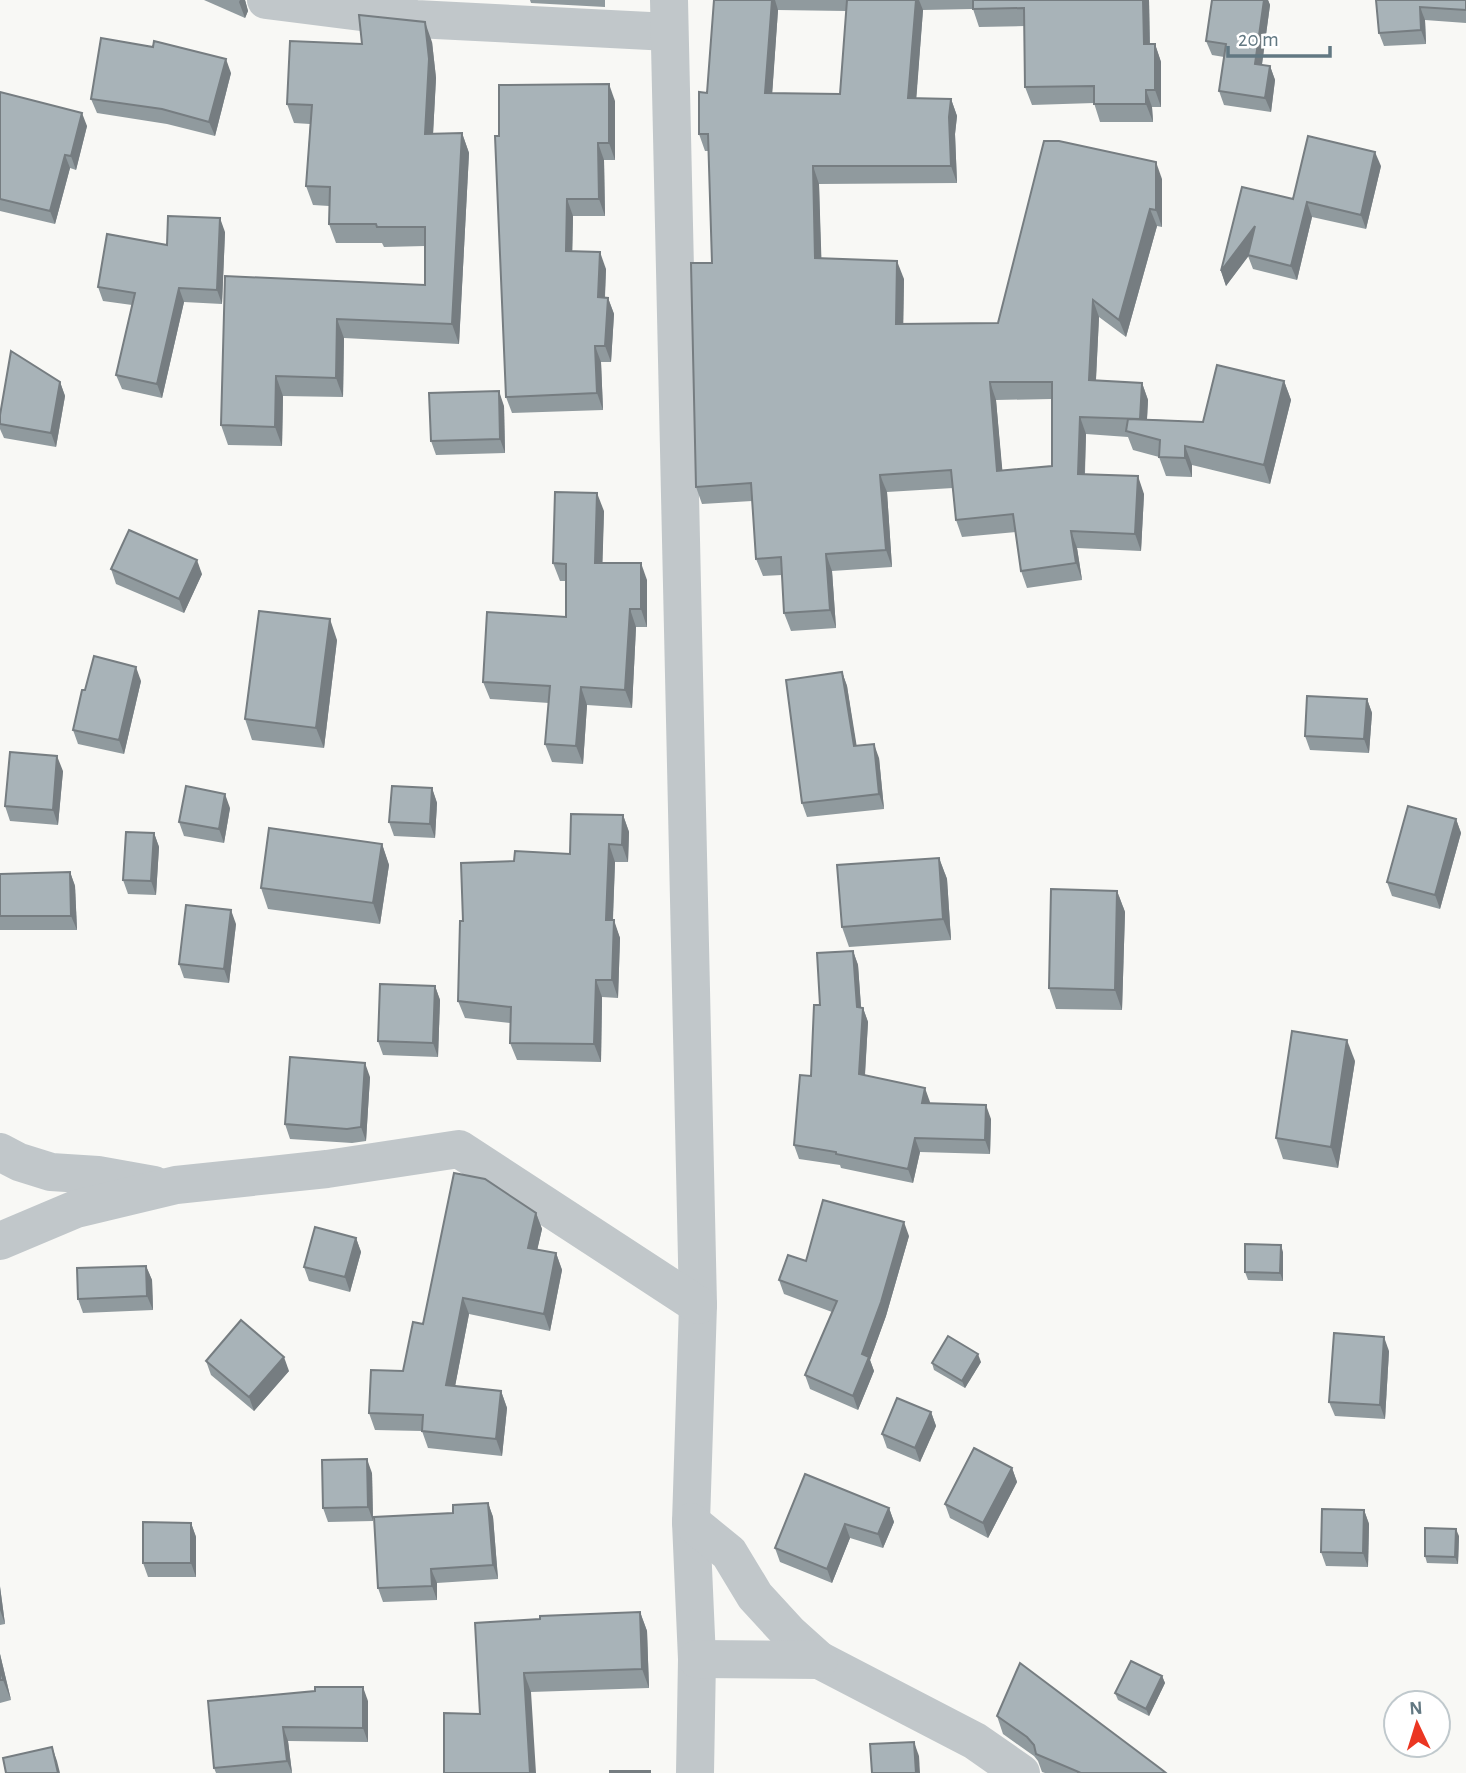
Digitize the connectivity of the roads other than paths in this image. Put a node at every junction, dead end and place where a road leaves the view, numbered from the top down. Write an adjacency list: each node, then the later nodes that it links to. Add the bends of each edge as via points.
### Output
1 (266, 0): 2 (street, via 416,19)
2 (669, 16): 6 (street)
3 (0, 1152): 4 (street, via 51,1172 98,1175)
4 (166, 1188): 5 (street, via 76,1209); 6 (street, via 458,1149)
5 (0, 1241)
6 (698, 1305): 7 (street)
7 (691, 1522): 8 (street); 9 (street, via 729,1553 755,1596)
8 (697, 1659): 9 (street); 10 (street)
9 (818, 1660): 11 (street, via 975,1741)
10 (695, 1773)
11 (1021, 1773)

